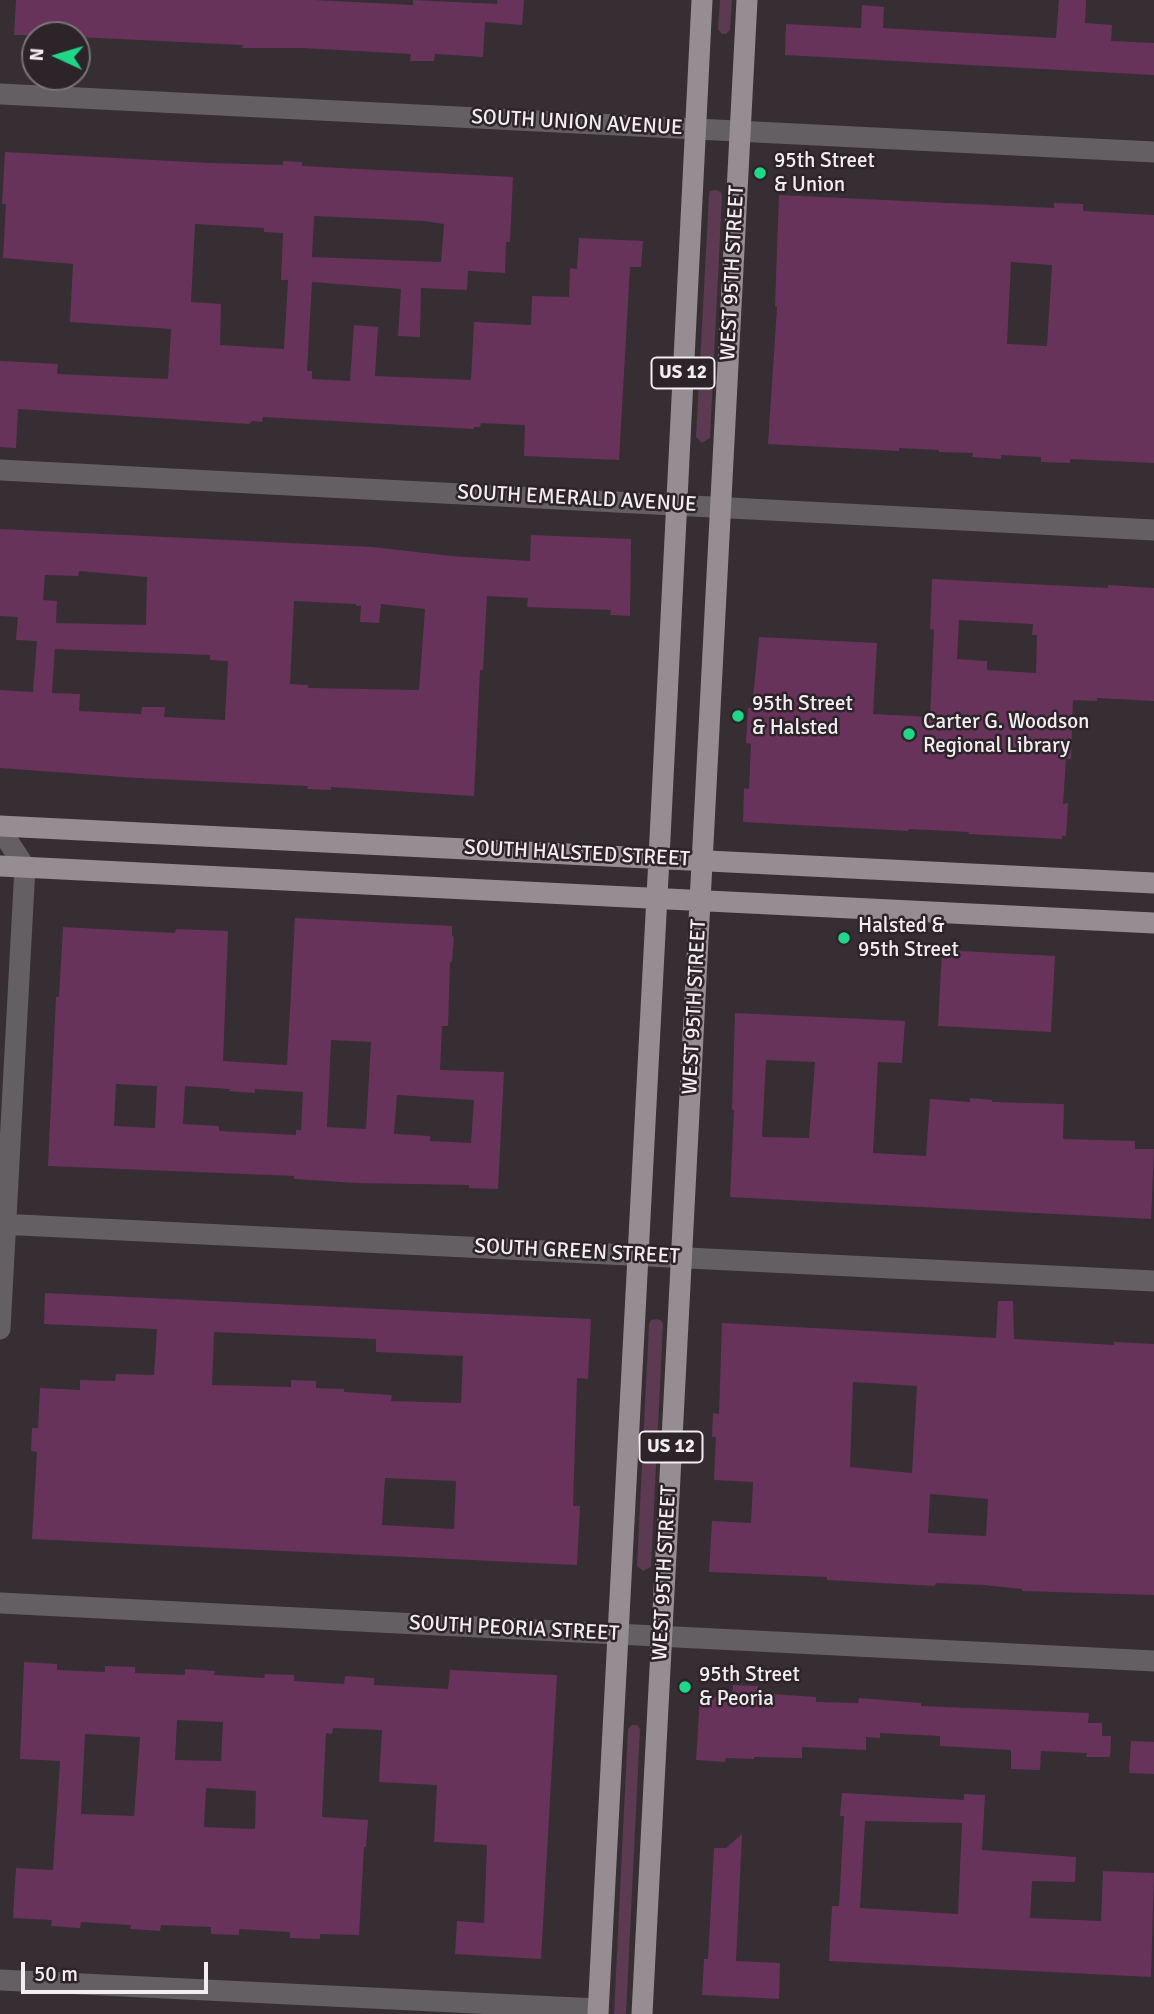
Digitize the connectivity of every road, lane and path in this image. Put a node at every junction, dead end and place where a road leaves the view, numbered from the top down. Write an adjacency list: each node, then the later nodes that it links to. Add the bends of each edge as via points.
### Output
1 (702, 0): 4 (main road, WEST 95TH STREET / US 12)
2 (747, 0): 5 (main road, WEST 95TH STREET / US 12)
3 (0, 94): 4 (street, SOUTH UNION AVENUE)
4 (695, 128): 5 (street, SOUTH UNION AVENUE); 8 (main road, WEST 95TH STREET / US 12)
5 (740, 131): 6 (street, SOUTH UNION AVENUE); 9 (main road, WEST 95TH STREET / US 12)
6 (1154, 152)
7 (0, 470): 8 (street, SOUTH EMERALD AVENUE)
8 (676, 504): 9 (street, SOUTH EMERALD AVENUE); 12 (main road, WEST 95TH STREET / US 12)
9 (721, 506): 10 (street, SOUTH EMERALD AVENUE); 13 (main road, WEST 95TH STREET / US 12)
10 (1154, 530)
11 (0, 827): 12 (main road, SOUTH HALSTED STREET); 15 (street)
12 (659, 858): 13 (main road, SOUTH HALSTED STREET); 17 (main road, WEST 95TH STREET / US 12)
13 (702, 860): 16 (main road, SOUTH HALSTED STREET); 18 (main road, WEST 95TH STREET / US 12)
14 (0, 866): 15 (main road, SOUTH HALSTED STREET)
15 (25, 867): 17 (main road, SOUTH HALSTED STREET); 20 (street)
16 (1154, 883)
17 (657, 898): 18 (main road, SOUTH HALSTED STREET); 21 (main road, WEST 95TH STREET / US 12)
18 (701, 900): 19 (main road, SOUTH HALSTED STREET); 22 (main road, WEST 95TH STREET / US 12)
19 (1154, 923)
20 (3, 1224): 21 (street, SOUTH GREEN STREET); 24 (street)
21 (638, 1255): 22 (street, SOUTH GREEN STREET); 26 (main road, WEST 95TH STREET / US 12)
22 (681, 1257): 23 (street, SOUTH GREEN STREET); 27 (main road, WEST 95TH STREET / US 12)
23 (1154, 1281)
24 (0, 1329)
25 (0, 1603): 26 (street, SOUTH PEORIA STREET)
26 (618, 1634): 27 (street, SOUTH PEORIA STREET); 30 (main road, WEST 95TH STREET / US 12)
27 (663, 1636): 28 (street, SOUTH PEORIA STREET); 31 (main road, WEST 95TH STREET / US 12)
28 (1154, 1661)
29 (0, 1980): 30 (street)
30 (598, 2011)
31 (642, 2014)

